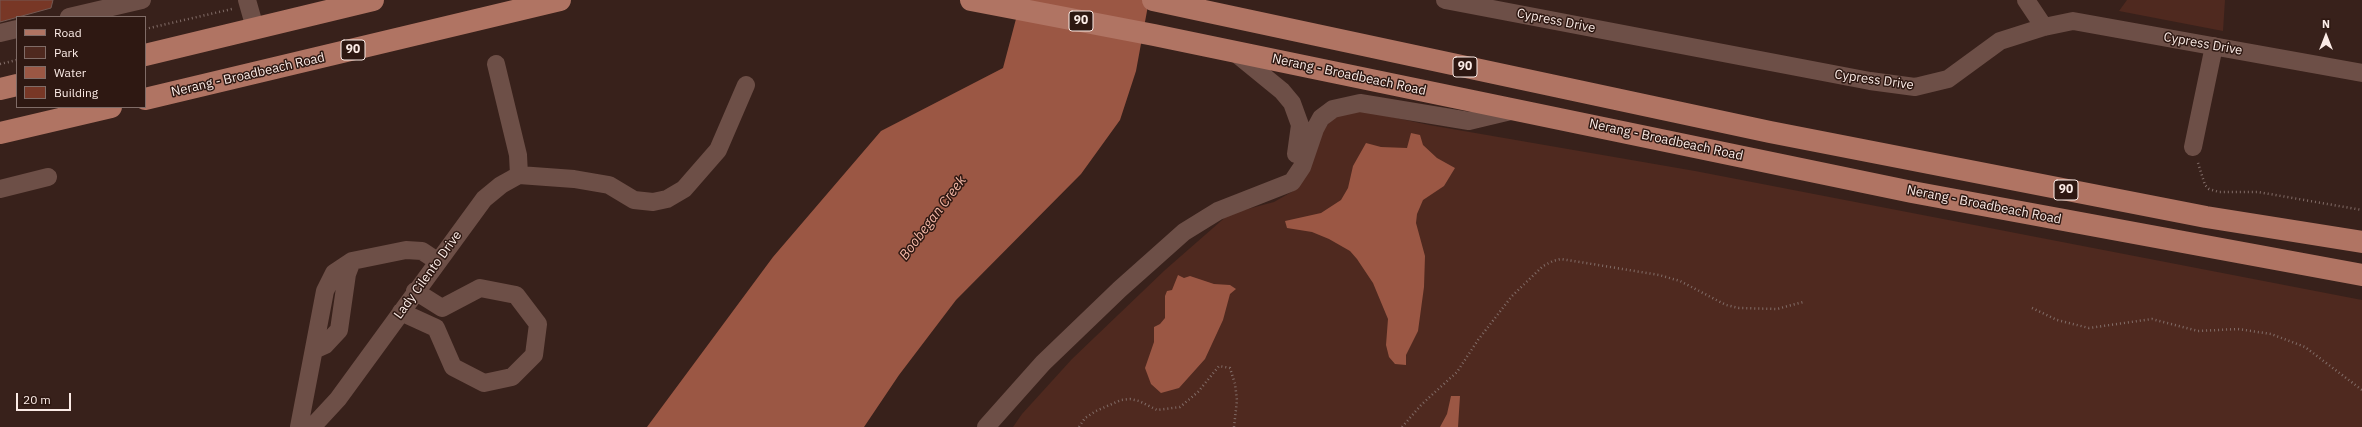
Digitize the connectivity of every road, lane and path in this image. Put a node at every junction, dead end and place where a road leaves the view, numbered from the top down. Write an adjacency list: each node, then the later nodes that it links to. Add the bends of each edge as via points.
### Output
1 (142, 0): 9 (street)
2 (373, 0): 11 (main road)
3 (560, 0): 25 (main road, Nerang - Broadbeach Road / 90)
4 (971, 0): 16 (main road, Nerang - Broadbeach Road / 90)
5 (1445, 0): 10 (street, Cypress Drive, via 1870,82 1915,87 1948,79 2000,40)
6 (2026, 0): 10 (street)
7 (1156, 1): 37 (main road, 90, via 1770,132 2206,217)
8 (248, 2): 11 (street); 13 (path)
9 (73, 16)
10 (2044, 27): 15 (street, Cypress Drive, via 2073,21)
11 (255, 28): 17 (main road)
12 (16, 29): 14 (street)
13 (146, 29)
14 (0, 33)
15 (2214, 46): 21 (street, Cypress Drive); 31 (street)
16 (1233, 52): 27 (main road, Nerang - Broadbeach Road / 90); 28 (street, via 1282,91)
17 (146, 54)
18 (16, 60): 19 (path)
19 (0, 64)
20 (496, 64): 32 (street, via 518,156)
21 (2362, 73)
22 (746, 84): 32 (street, Lady Cilento Drive, via 718,150 684,189 678,192 653,202 640,201 609,185 574,179)
23 (16, 85): 24 (main road)
24 (0, 89)
25 (146, 99)
26 (107, 108): 30 (main road)
27 (1518, 109): 29 (street, via 1469,121 1360,103 1340,105); 39 (main road, Nerang - Broadbeach Road / 90, via 1912,192)
28 (1297, 111): 29 (street); 35 (street, via 1301,135 1292,167)
29 (1321, 118): 35 (street, via 1311,137 1298,175 1286,185)
30 (0, 133)
31 (2193, 147): 36 (path, via 2205,185 2209,189 2219,192 2258,192)
32 (519, 176): 38 (street, Lady Cilento Drive, via 484,198)
33 (48, 177): 34 (street)
34 (0, 189)
35 (1269, 190): 47 (street, via 1218,211 1184,232 1043,363)
36 (2362, 210)
37 (2362, 242)
38 (437, 261): 40 (street, Lady Cilento Drive); 45 (street, via 422,251 414,250 352,261 347,274 339,330 325,345 314,350)
39 (2362, 275)
40 (415, 291): 43 (street, Lady Cilento Drive); 43 (street, via 442,308 480,288 516,295 538,324 534,355 512,377 484,383 453,366 436,328)
41 (1803, 302): 50 (path, via 1777,309 1739,308 1726,305 1680,281 1659,275 1561,259 1553,261 1543,266 1512,296 1487,327 1457,372 1422,404)
42 (2032, 308): 44 (path, via 2063,322 2089,328 2152,319 2198,331 2238,329 2271,334 2305,347)
43 (401, 312): 46 (street, Lady Cilento Drive, via 338,399)
44 (2362, 390)
45 (299, 427)
46 (312, 427)
47 (986, 427)
48 (1080, 427): 49 (path, via 1085,418 1121,400 1139,401 1157,410 1180,408 1198,392 1219,366 1230,368 1235,384 1237,400)
49 (1234, 427)
50 (1402, 427)

